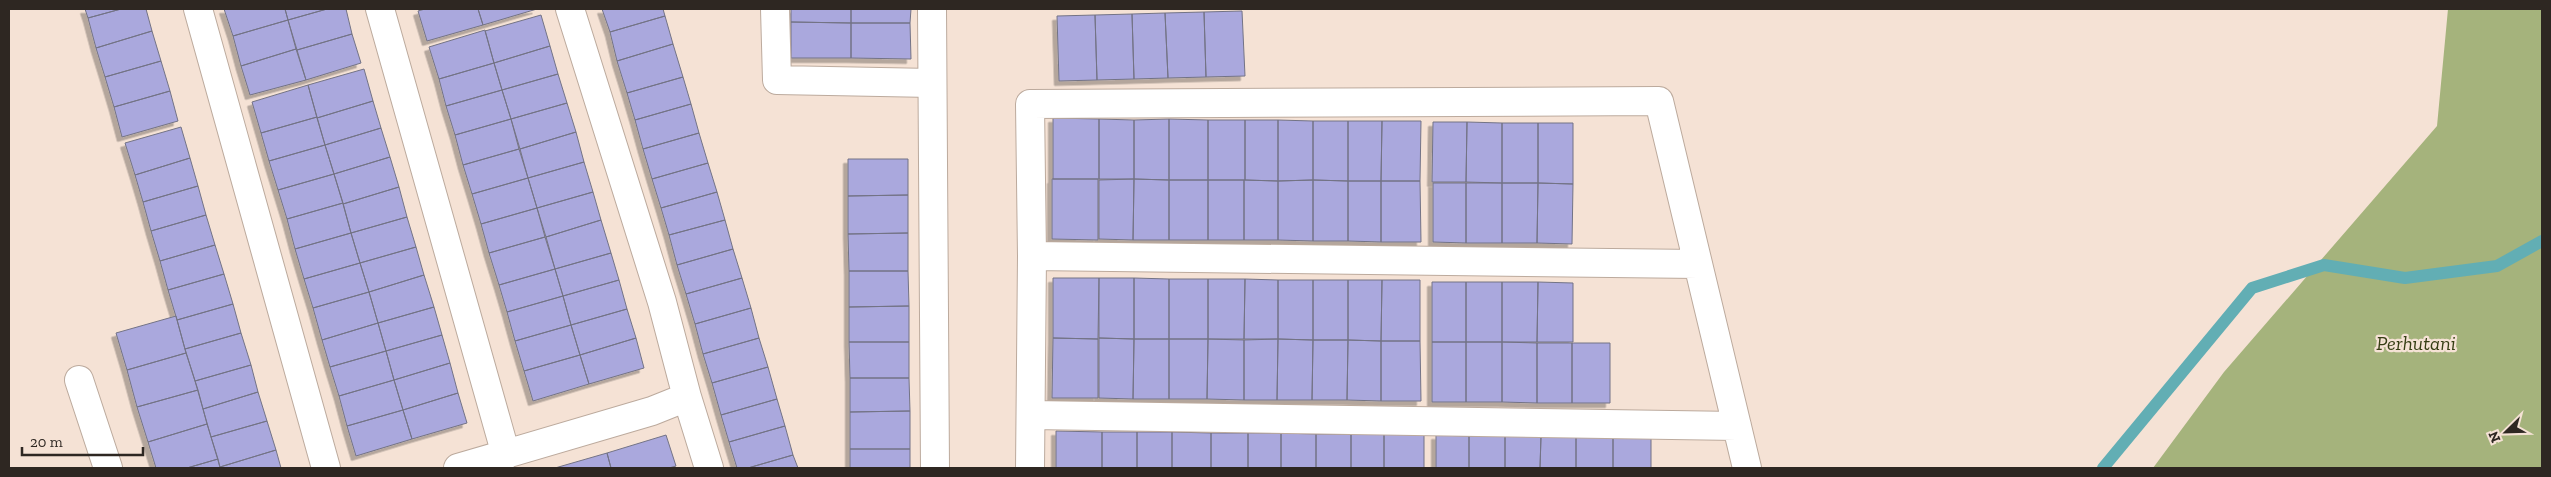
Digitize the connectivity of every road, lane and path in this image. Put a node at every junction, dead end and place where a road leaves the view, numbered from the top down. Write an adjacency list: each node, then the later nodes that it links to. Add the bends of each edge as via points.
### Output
1 (198, 9): 15 (street)
2 (380, 9): 13 (street)
3 (570, 9): 10 (street, via 662,302)
4 (775, 9): 6 (street, via 777,80)
5 (932, 9): 6 (street)
6 (932, 83): 18 (street)
7 (1032, 256): 8 (street); 8 (street, via 1030,104 1659,101); 11 (street)
8 (1698, 264): 12 (street)
9 (79, 380): 14 (street)
10 (686, 397): 13 (street); 17 (street)
11 (1032, 415): 12 (street); 19 (street)
12 (1737, 426): 20 (street)
13 (510, 459): 16 (street)
14 (108, 468)
15 (326, 468)
16 (458, 468)
17 (709, 468)
18 (936, 468)
19 (1030, 468)
20 (1747, 468)

